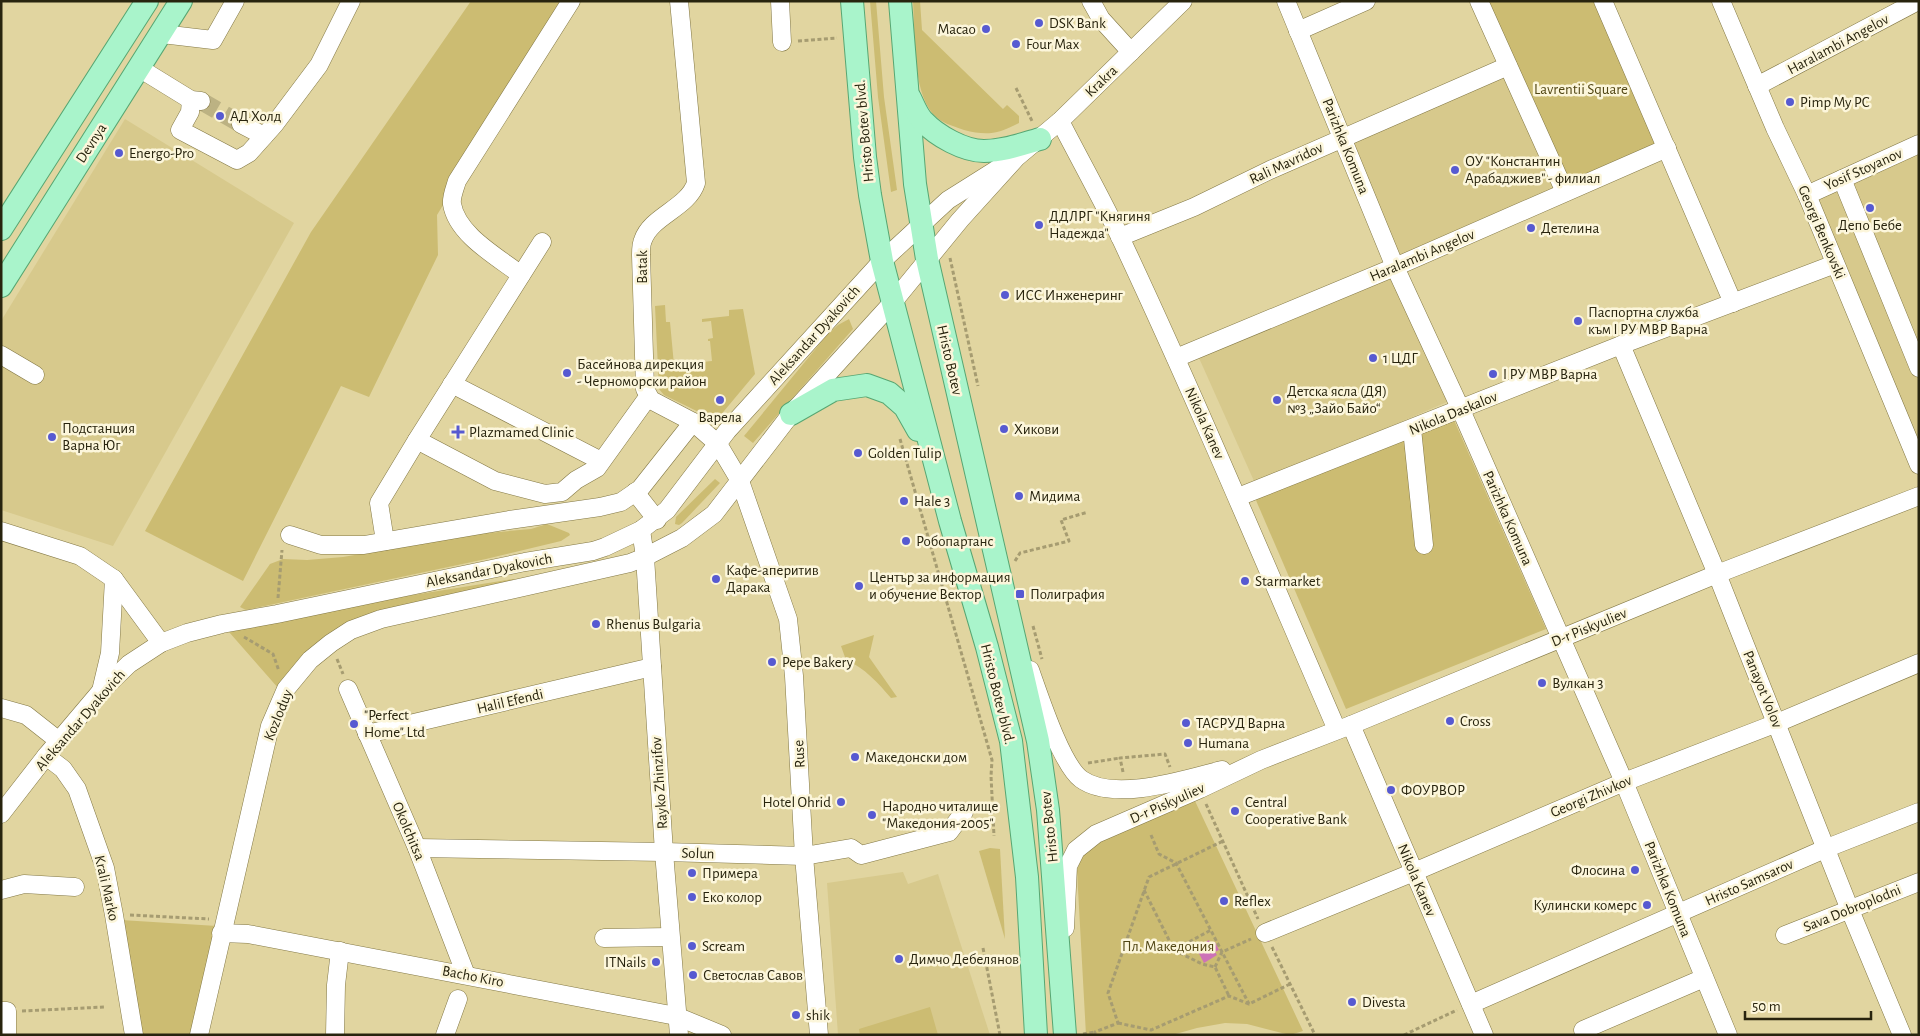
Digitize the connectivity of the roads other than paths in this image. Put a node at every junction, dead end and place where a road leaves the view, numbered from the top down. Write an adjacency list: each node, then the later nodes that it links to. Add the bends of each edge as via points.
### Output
1 (147, 1): 38 (main road, Devnya)
2 (181, 1): 19 (main road, Devnya)
3 (235, 1): 19 (street, via 212,40)
4 (351, 1): 28 (street, via 319,66)
5 (571, 1): 45 (street, via 457,181 452,202 457,219 468,235)
6 (679, 1): 55 (street, Batak, via 696,183 691,194 650,229 643,240 645,389)
7 (780, 1): 20 (street)
8 (852, 1): 42 (main road, Hristo Botev blvd., via 870,195)
9 (900, 1): 25 (main road)
10 (1091, 1): 21 (street, via 1101,19)
11 (1183, 1): 21 (street, Krakra)
12 (1286, 1): 18 (street, Parizhka Komuna)
13 (1366, 1): 18 (street)
14 (1480, 1): 22 (street)
15 (1603, 1): 32 (street)
16 (1720, 1): 24 (street, Georgi Benkovski)
17 (1918, 1): 24 (street, Haralambi Angelov)
18 (1298, 31): 29 (street, Parizhka Komuna)
19 (162, 34): 23 (main road, Devnya)
20 (782, 42)
21 (1131, 52): 26 (street, Krakra)
22 (1508, 66): 29 (street, Rali Mavridov); 35 (street)
23 (139, 68): 28 (street, via 196,101 180,130 220,152 237,160 250,153); 46 (main road, Devnya)
24 (1757, 86): 36 (street, Georgi Benkovski)
25 (907, 88): 30 (main road, via 922,121 964,147 982,151 1005,149); 37 (main road)
26 (1060, 121): 30 (street, Krakra); 39 (street, Nikola Kanev)
27 (242, 124): 28 (street)
28 (264, 136)
29 (1343, 137): 39 (street, Rali Mavridov, via 1194,207); 44 (street, Parizhka Komuna)
30 (1040, 139): 33 (street, Krakra)
31 (1919, 144): 34 (street, Yosif Stoyanov)
32 (1667, 148): 35 (street, Haralambi Angelov); 48 (street)
33 (1018, 157): 37 (street, Krakra, via 948,200); 41 (street, Krakra)
34 (1842, 179): 36 (street, Yosif Stoyanov); 52 (street)
35 (1565, 192): 44 (street, Haralambi Angelov)
36 (1807, 195): 43 (street, Georgi Benkovski)
37 (921, 226): 41 (main road); 42 (street, Aleksandar Dyakovich)
38 (1, 229)
39 (1120, 237): 51 (street, Nikola Kanev)
40 (542, 242): 45 (street)
41 (927, 259): 47 (street); 81 (main road)
42 (882, 261): 47 (main road); 63 (street, Aleksandar Dyakovich)
43 (1835, 264): 48 (street, Nikola Daskalov); 58 (street, Georgi Benkovski)
44 (1395, 267): 51 (street, Haralambi Angelov); 56 (street, Parizhka Komuna)
45 (520, 275): 54 (street)
46 (1, 286)
47 (893, 302): 57 (street); 64 (main road)
48 (1733, 303): 49 (street, Nikola Daskalov)
49 (1621, 345): 56 (street, Nikola Daskalov); 79 (street, Panayot Volov)
50 (1, 355): 53 (street)
51 (1176, 358): 70 (street, Nikola Kanev)
52 (1919, 368)
53 (35, 375)
54 (452, 384): 62 (street); 65 (street)
55 (648, 397): 59 (street); 65 (street)
56 (1461, 410): 60 (street, Nikola Daskalov); 82 (street, Parizhka Komuna)
57 (791, 414): 64 (main road, via 833,390 867,385 879,388 905,407); 67 (street)
58 (1900, 421): 61 (street); 66 (street, Georgi Benkovski)
59 (693, 422): 63 (street); 68 (street)
60 (1412, 429): 70 (street, Nikola Daskalov); 76 (street)
61 (1919, 437)
62 (417, 440): 65 (street, via 496,481 545,494 562,492 592,472); 75 (street, via 379,503)
63 (718, 444): 67 (street); 71 (street, Aleksandar Dyakovich)
64 (933, 457): 131 (main road, Hristo Botev blvd., via 1010,741 1027,876)
65 (601, 461)
66 (1919, 465)
67 (740, 481): 78 (street, via 714,514 682,538); 102 (street, Ruse, via 788,619)
68 (635, 492): 71 (street); 75 (street, via 621,502 600,507)
69 (1919, 496): 79 (street, D-r Piskyuliev)
70 (1238, 497): 90 (street, Nikola Kanev)
71 (657, 520): 72 (street, Aleksandar Dyakovich)
72 (642, 530): 77 (street, Aleksandar Dyakovich); 78 (street, Rayko Zhinzifov)
73 (1, 531): 80 (street, via 80,556)
74 (286, 541): 75 (street, via 321,545)
75 (385, 542)
76 (1424, 545)
77 (605, 547): 78 (street); 83 (street, Aleksandar Dyakovich, via 222,624)
78 (645, 557): 85 (street, Rayko Zhinzifov); 109 (street, Kozloduy, via 381,618 351,630 310,660 286,689 270,726)
79 (1717, 574): 82 (street, D-r Piskyuliev); 89 (street, Panayot Volov)
80 (114, 579): 83 (street); 87 (street, via 110,653)
81 (1022, 624): 94 (street, D-r Piskyuliev, via 1056,738 1075,772 1096,786 1141,788); 117 (main road, Hristo Botev, via 1048,810)
82 (1561, 638): 90 (street, D-r Piskyuliev); 95 (street, Parizhka Komuna)
83 (161, 643): 87 (street, Aleksandar Dyakovich, via 129,664)
84 (1919, 663): 89 (street, Georgi Zhivkov)
85 (652, 667): 91 (street, Halil Efendi); 101 (street, Rayko Zhinzifov)
86 (348, 689): 91 (street, Okolchitsa)
87 (101, 691): 92 (street, Aleksandar Dyakovich)
88 (1, 708): 92 (street, via 26,715)
89 (1777, 723): 95 (street, Georgi Zhivkov); 100 (street, Panayot Volov)
90 (1344, 728): 94 (street, D-r Piskyuliev); 103 (street, Nikola Kanev)
91 (367, 734): 99 (street, Okolchitsa)
92 (59, 741): 93 (street, Aleksandar Dyakovich)
93 (46, 756): 98 (street, Aleksandar Dyakovich); 124 (street, Krali Marko, via 63,769 77,789 105,868)
94 (1261, 760): 117 (street, D-r Piskyuliev, via 1096,834 1076,850 1068,866)
95 (1624, 782): 103 (street, Georgi Zhivkov); 108 (street, Parizhka Komuna)
96 (964, 812): 102 (street, Solun, via 949,832 861,855 851,848)
97 (1919, 812): 100 (street, Hristo Samsarov)
98 (1, 814)
99 (417, 848): 101 (street, Solun); 115 (street, Okolchitsa)
100 (1826, 848): 107 (street, Panayot Volov); 108 (street, Hristo Samsarov)
101 (664, 852): 102 (street, Solun); 110 (street, Rayko Zhinzifov)
102 (804, 856): 130 (street, Ruse)
103 (1414, 872): 111 (street, Georgi Zhivkov); 119 (street, Nikola Kanev)
104 (1919, 882): 107 (street, Sava Dobroplodni)
105 (75, 887): 106 (street, via 24,884)
106 (1, 890)
107 (1850, 910): 112 (street, Sava Dobroplodni); 135 (street, Panayot Volov)
108 (1679, 913): 116 (street, Parizhka Komuna); 119 (street, Hristo Samsarov)
109 (223, 926): 114 (street, Bacho Kiro, via 248,934); 125 (street, Kozloduy)
110 (666, 928): 113 (street); 121 (street, Rayko Zhinzifov)
111 (1265, 933)
112 (1785, 935)
113 (604, 938)
114 (340, 951): 115 (street, Bacho Kiro); 126 (street)
115 (466, 975): 121 (street, Bacho Kiro)
116 (1704, 978): 122 (street); 134 (street, Parizhka Komuna)
117 (1063, 990): 132 (main road, Hristo Botev)
118 (458, 999): 127 (street)
119 (1471, 1004): 133 (street, Nikola Kanev)
120 (4, 1011): 123 (street)
121 (676, 1016): 128 (street, Rayko Zhinzifov); 129 (street, Bacho Kiro)
122 (1583, 1030)
123 (7, 1035)
124 (134, 1035)
125 (199, 1035)
126 (335, 1035)
127 (445, 1035)
128 (678, 1035)
129 (722, 1035)
130 (819, 1035)
131 (1036, 1035)
132 (1065, 1035)
133 (1484, 1035)
134 (1728, 1035)
135 (1902, 1035)

